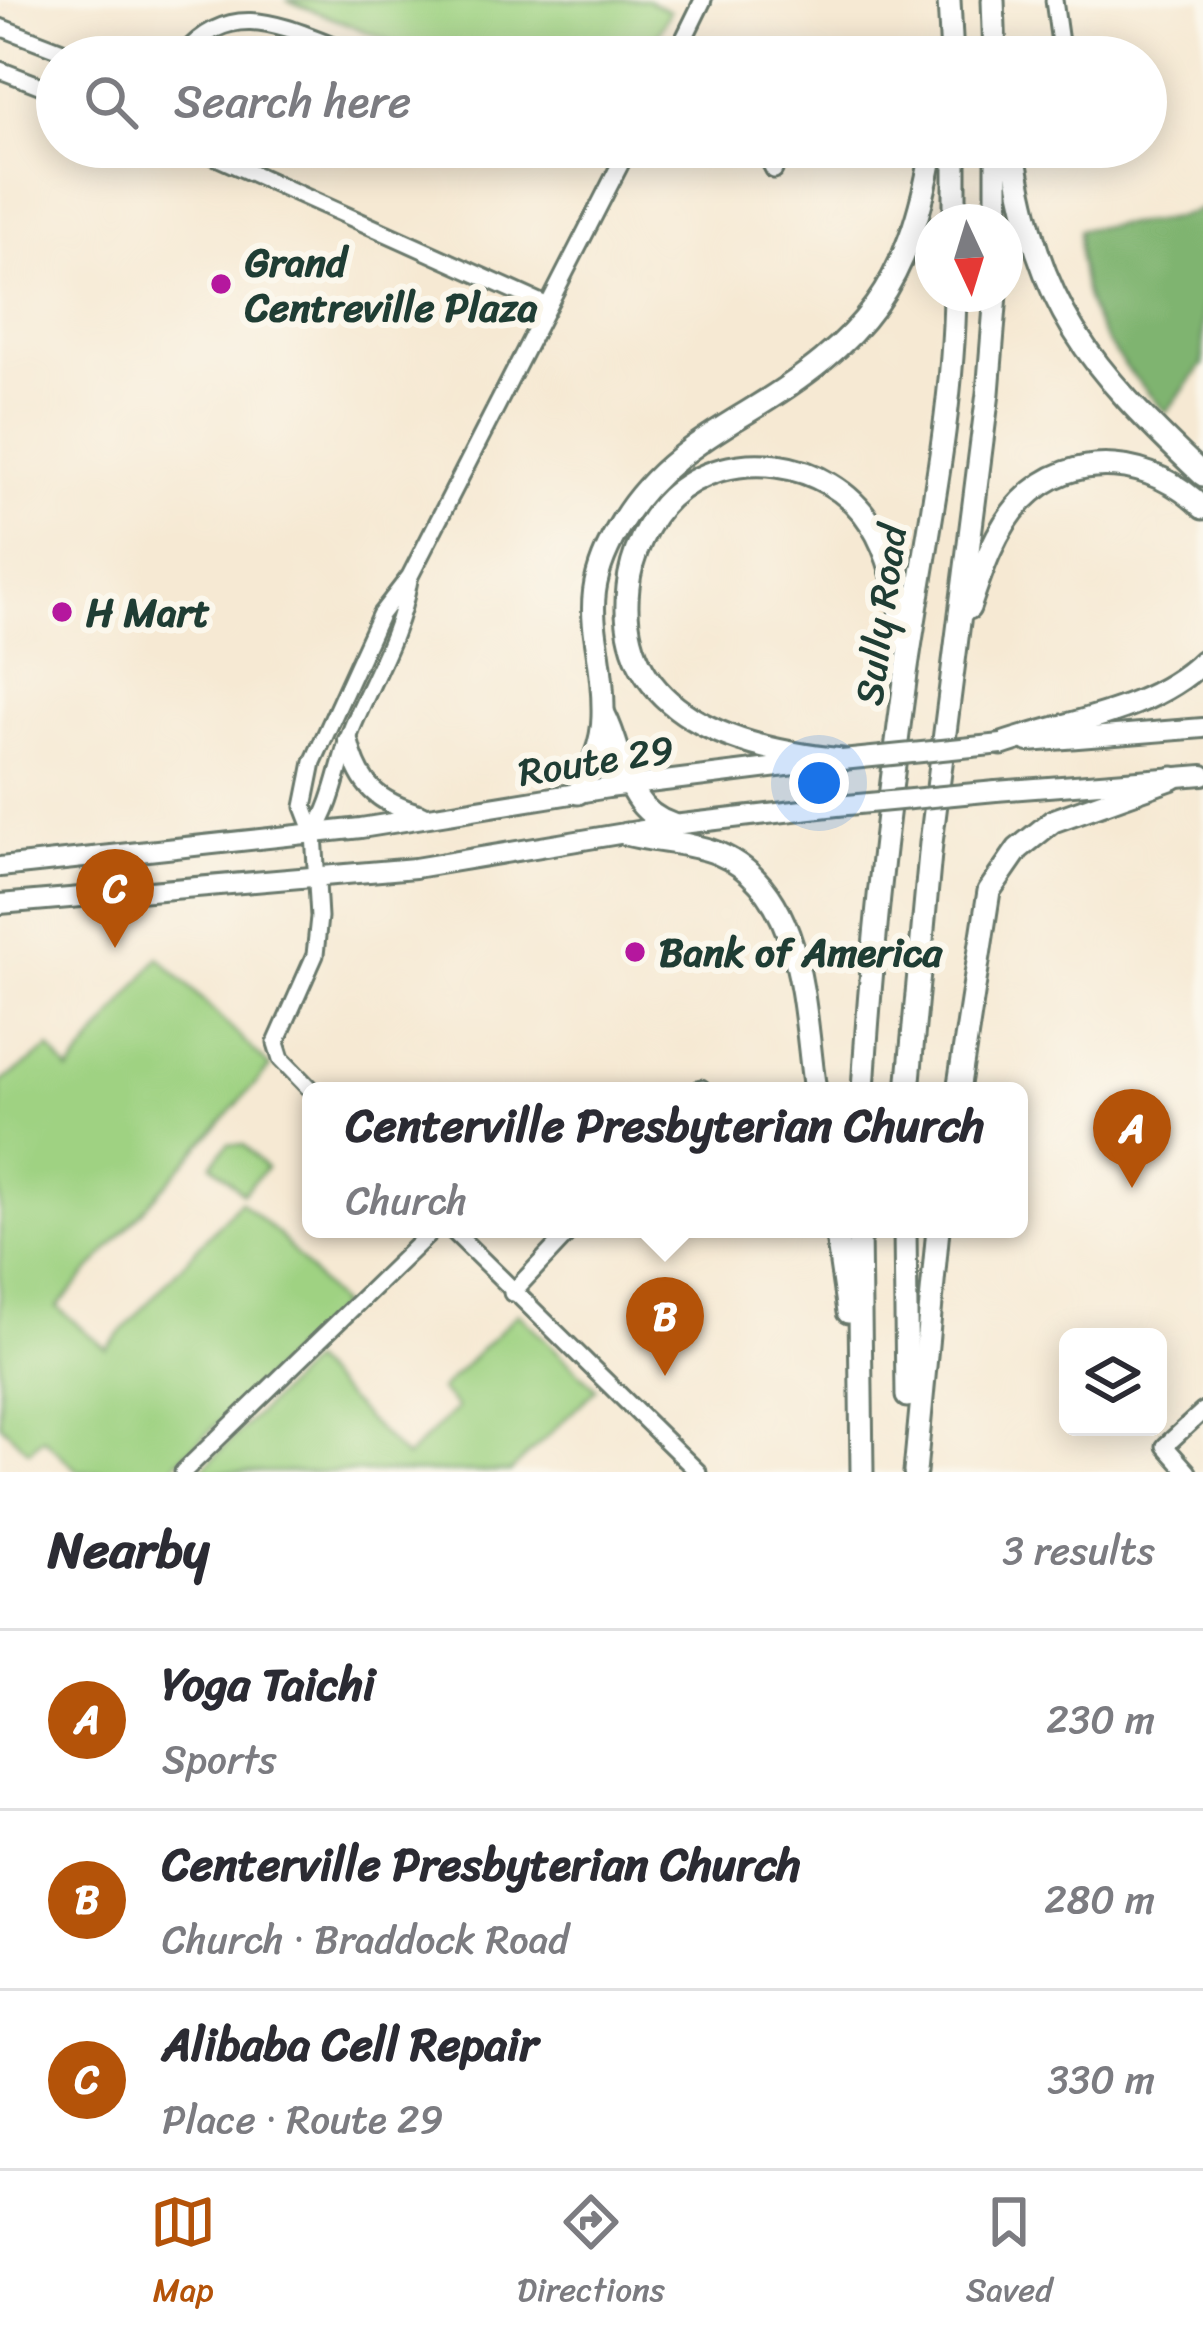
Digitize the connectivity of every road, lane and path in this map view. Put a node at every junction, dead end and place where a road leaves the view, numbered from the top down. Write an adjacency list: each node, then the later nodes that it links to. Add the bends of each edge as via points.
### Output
1 (703, 0): 8 (street)
2 (949, 0): 9 (highway)
3 (993, 0): 10 (highway)
4 (1054, 0): 11 (street)
5 (0, 27): 12 (street)
6 (197, 36): 7 (street, via 226,18 258,17)
7 (310, 36)
8 (685, 36)
9 (951, 36)
10 (995, 36)
11 (1059, 36)
12 (36, 41)
13 (0, 70): 14 (street)
14 (36, 84)
15 (241, 168): 23 (street)
16 (618, 168): 23 (street)
17 (929, 168): 32 (highway, via 901,261 866,324 790,386 677,457 622,520 599,569 590,616)
18 (955, 168): 21 (highway)
19 (997, 168): 22 (highway)
20 (1017, 168): 26 (highway, via 1035,248 1071,334)
21 (956, 204)
22 (998, 204)
23 (546, 305): 28 (street)
24 (954, 312): 31 (highway, Sully Road)
25 (994, 312): 30 (highway, Sully Road)
26 (1203, 476)
27 (1203, 508): 30 (highway, via 1181,487 1129,466 1050,477 999,535)
28 (410, 576): 34 (street, via 400,628); 43 (street, via 380,615 313,762 304,807)
29 (1203, 661): 35 (highway, via 1152,697)
30 (950, 671): 51 (highway, Sully Road)
31 (906, 674): 36 (highway, via 899,601 883,548 871,523 835,489 798,470 731,466 691,483 656,514 627,598 640,662 660,694 724,735); 50 (highway, Sully Road)
32 (604, 713): 39 (highway); 40 (highway, via 596,758)
33 (1203, 728): 35 (main road, Route 29)
34 (348, 740): 41 (main road, via 366,788); 43 (street, via 331,806)
35 (1001, 745): 36 (main road, Route 29, bridge)
36 (842, 760): 39 (main road, Route 29)
37 (1203, 775): 38 (main road, Route 29)
38 (1173, 778): 42 (main road, Route 29, bridge); 52 (highway, via 1053,821 1018,849 989,891)
39 (627, 786): 40 (main road, Route 29); 42 (highway, via 651,816)
40 (578, 793): 41 (main road, Route 29)
41 (433, 818): 43 (main road, Route 29)
42 (673, 825): 44 (main road, Route 29)
43 (314, 833): 45 (main road, Route 29); 46 (street)
44 (626, 834): 46 (main road, Route 29); 49 (highway, via 713,851 762,883 783,917 796,965)
45 (0, 867)
46 (317, 877): 47 (main road, Route 29); 48 (street, via 315,955 275,1043)
47 (0, 904)
48 (303, 1082)
49 (814, 1082)
50 (864, 1082)
51 (909, 1082)
52 (959, 1082)
53 (425, 1238): 63 (street)
54 (460, 1238): 60 (street)
55 (564, 1238): 60 (street)
56 (837, 1238): 62 (highway)
57 (859, 1238): 62 (highway)
58 (905, 1238): 65 (highway)
59 (937, 1238): 65 (highway)
60 (512, 1293): 64 (street)
61 (1203, 1411): 66 (street, via 1165,1446)
62 (862, 1467)
63 (183, 1472)
64 (698, 1472)
65 (913, 1472)
66 (1188, 1472)

